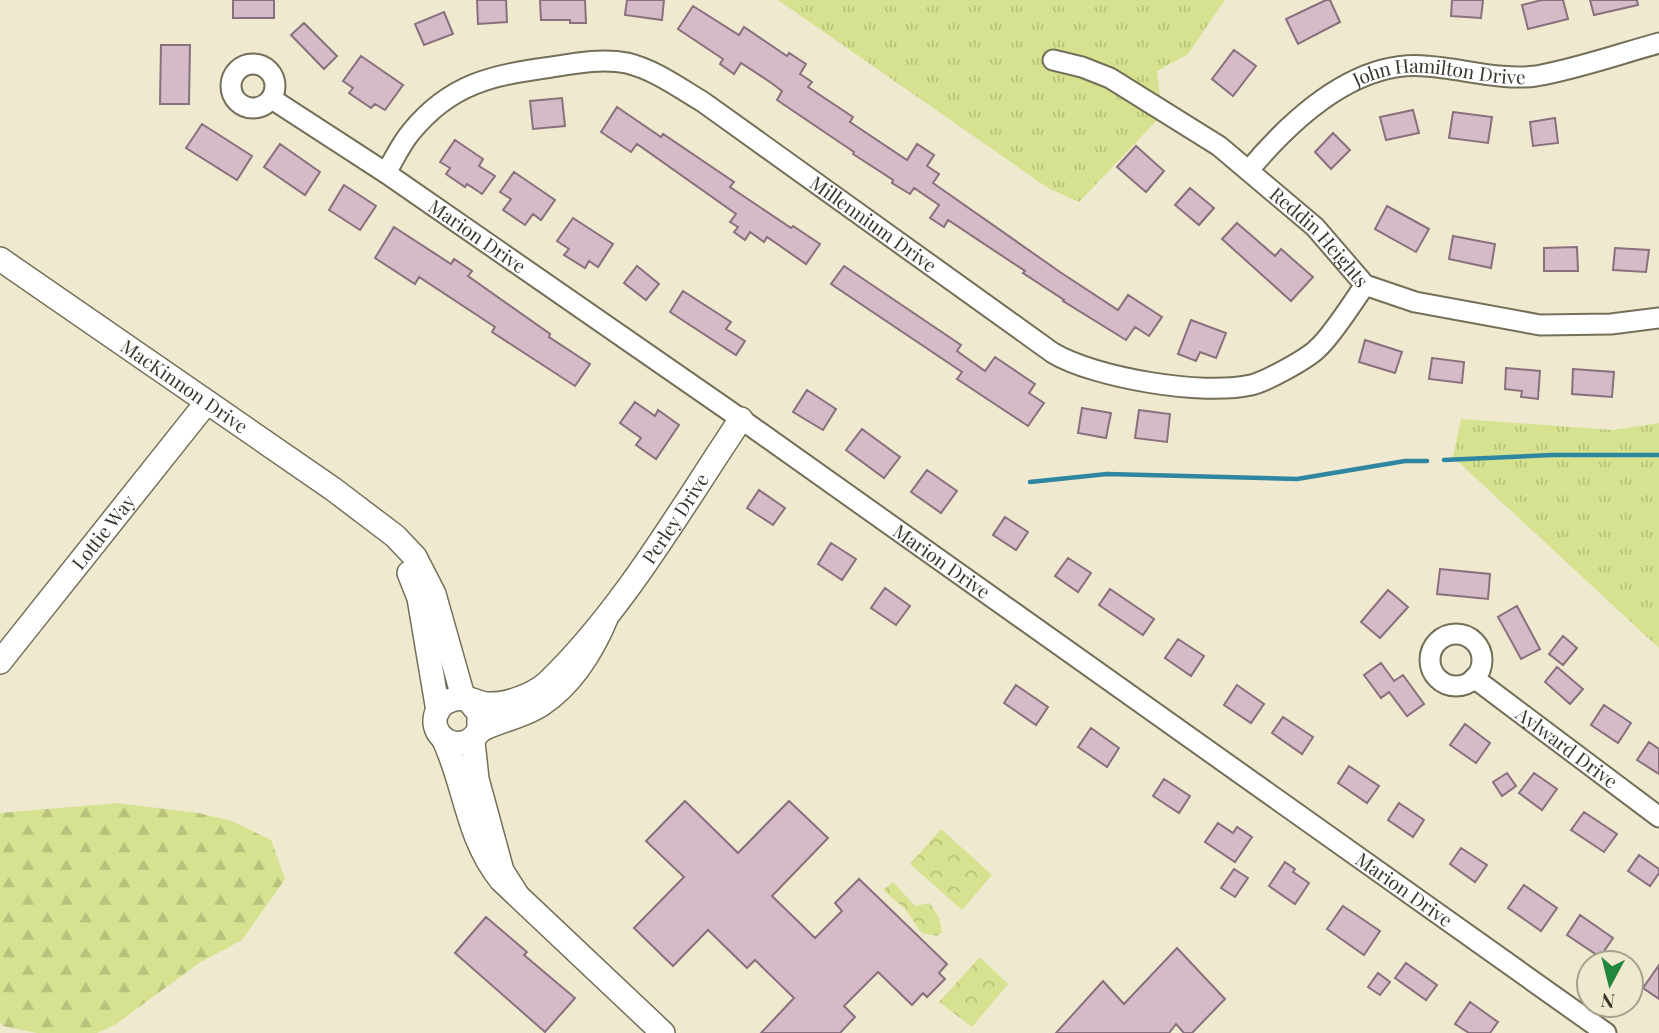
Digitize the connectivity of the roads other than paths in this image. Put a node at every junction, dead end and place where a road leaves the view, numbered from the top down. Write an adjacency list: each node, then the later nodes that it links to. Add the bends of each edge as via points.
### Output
1 (1659, 43): 4 (street, John Hamilton Drive, via 1535,76 1422,65 1393,67 1345,85 1306,111)
2 (1053, 60): 4 (street, Reddin Heights, via 1110,78)
3 (272, 99): 5 (street, Marion Drive)
4 (1249, 170): 7 (street, Reddin Heights, via 1315,227)
5 (386, 173): 7 (street, Millennium Drive, via 410,132 443,99 466,86 519,71 610,61 658,75 702,102 1053,353 1114,376 1214,388 1253,385 1318,349); 10 (street, Marion Drive)
6 (0, 259): 9 (street, MacKinnon Drive)
7 (1365, 285): 8 (street, Reddin Heights, via 1415,302 1540,325)
8 (1659, 318)
9 (208, 402): 11 (street, MacKinnon Drive); 13 (street, Lottie Way)
10 (741, 419): 12 (street, Perley Drive); 22 (street, Marion Drive)
11 (368, 517): 15 (street, MacKinnon Drive, via 415,557 434,594 453,666); 16 (street, MacKinnon Drive, via 410,575 419,598)
12 (607, 617): 15 (street, Perley Drive, via 540,689 490,705); 17 (street, Perley Drive, via 588,657 559,690 540,706)
13 (0, 662)
14 (1474, 678): 19 (street, Aylward Drive)
15 (468, 698): 16 (street, via 448,701); 17 (street, via 479,713)
16 (438, 710): 18 (street, via 436,725)
17 (476, 734): 18 (street, via 457,744); 20 (street, via 477,779 502,871)
18 (443, 738): 20 (street, via 456,765 472,830 491,867)
19 (1659, 817)
20 (516, 893): 21 (street)
21 (663, 1033)
22 (1606, 1033)

